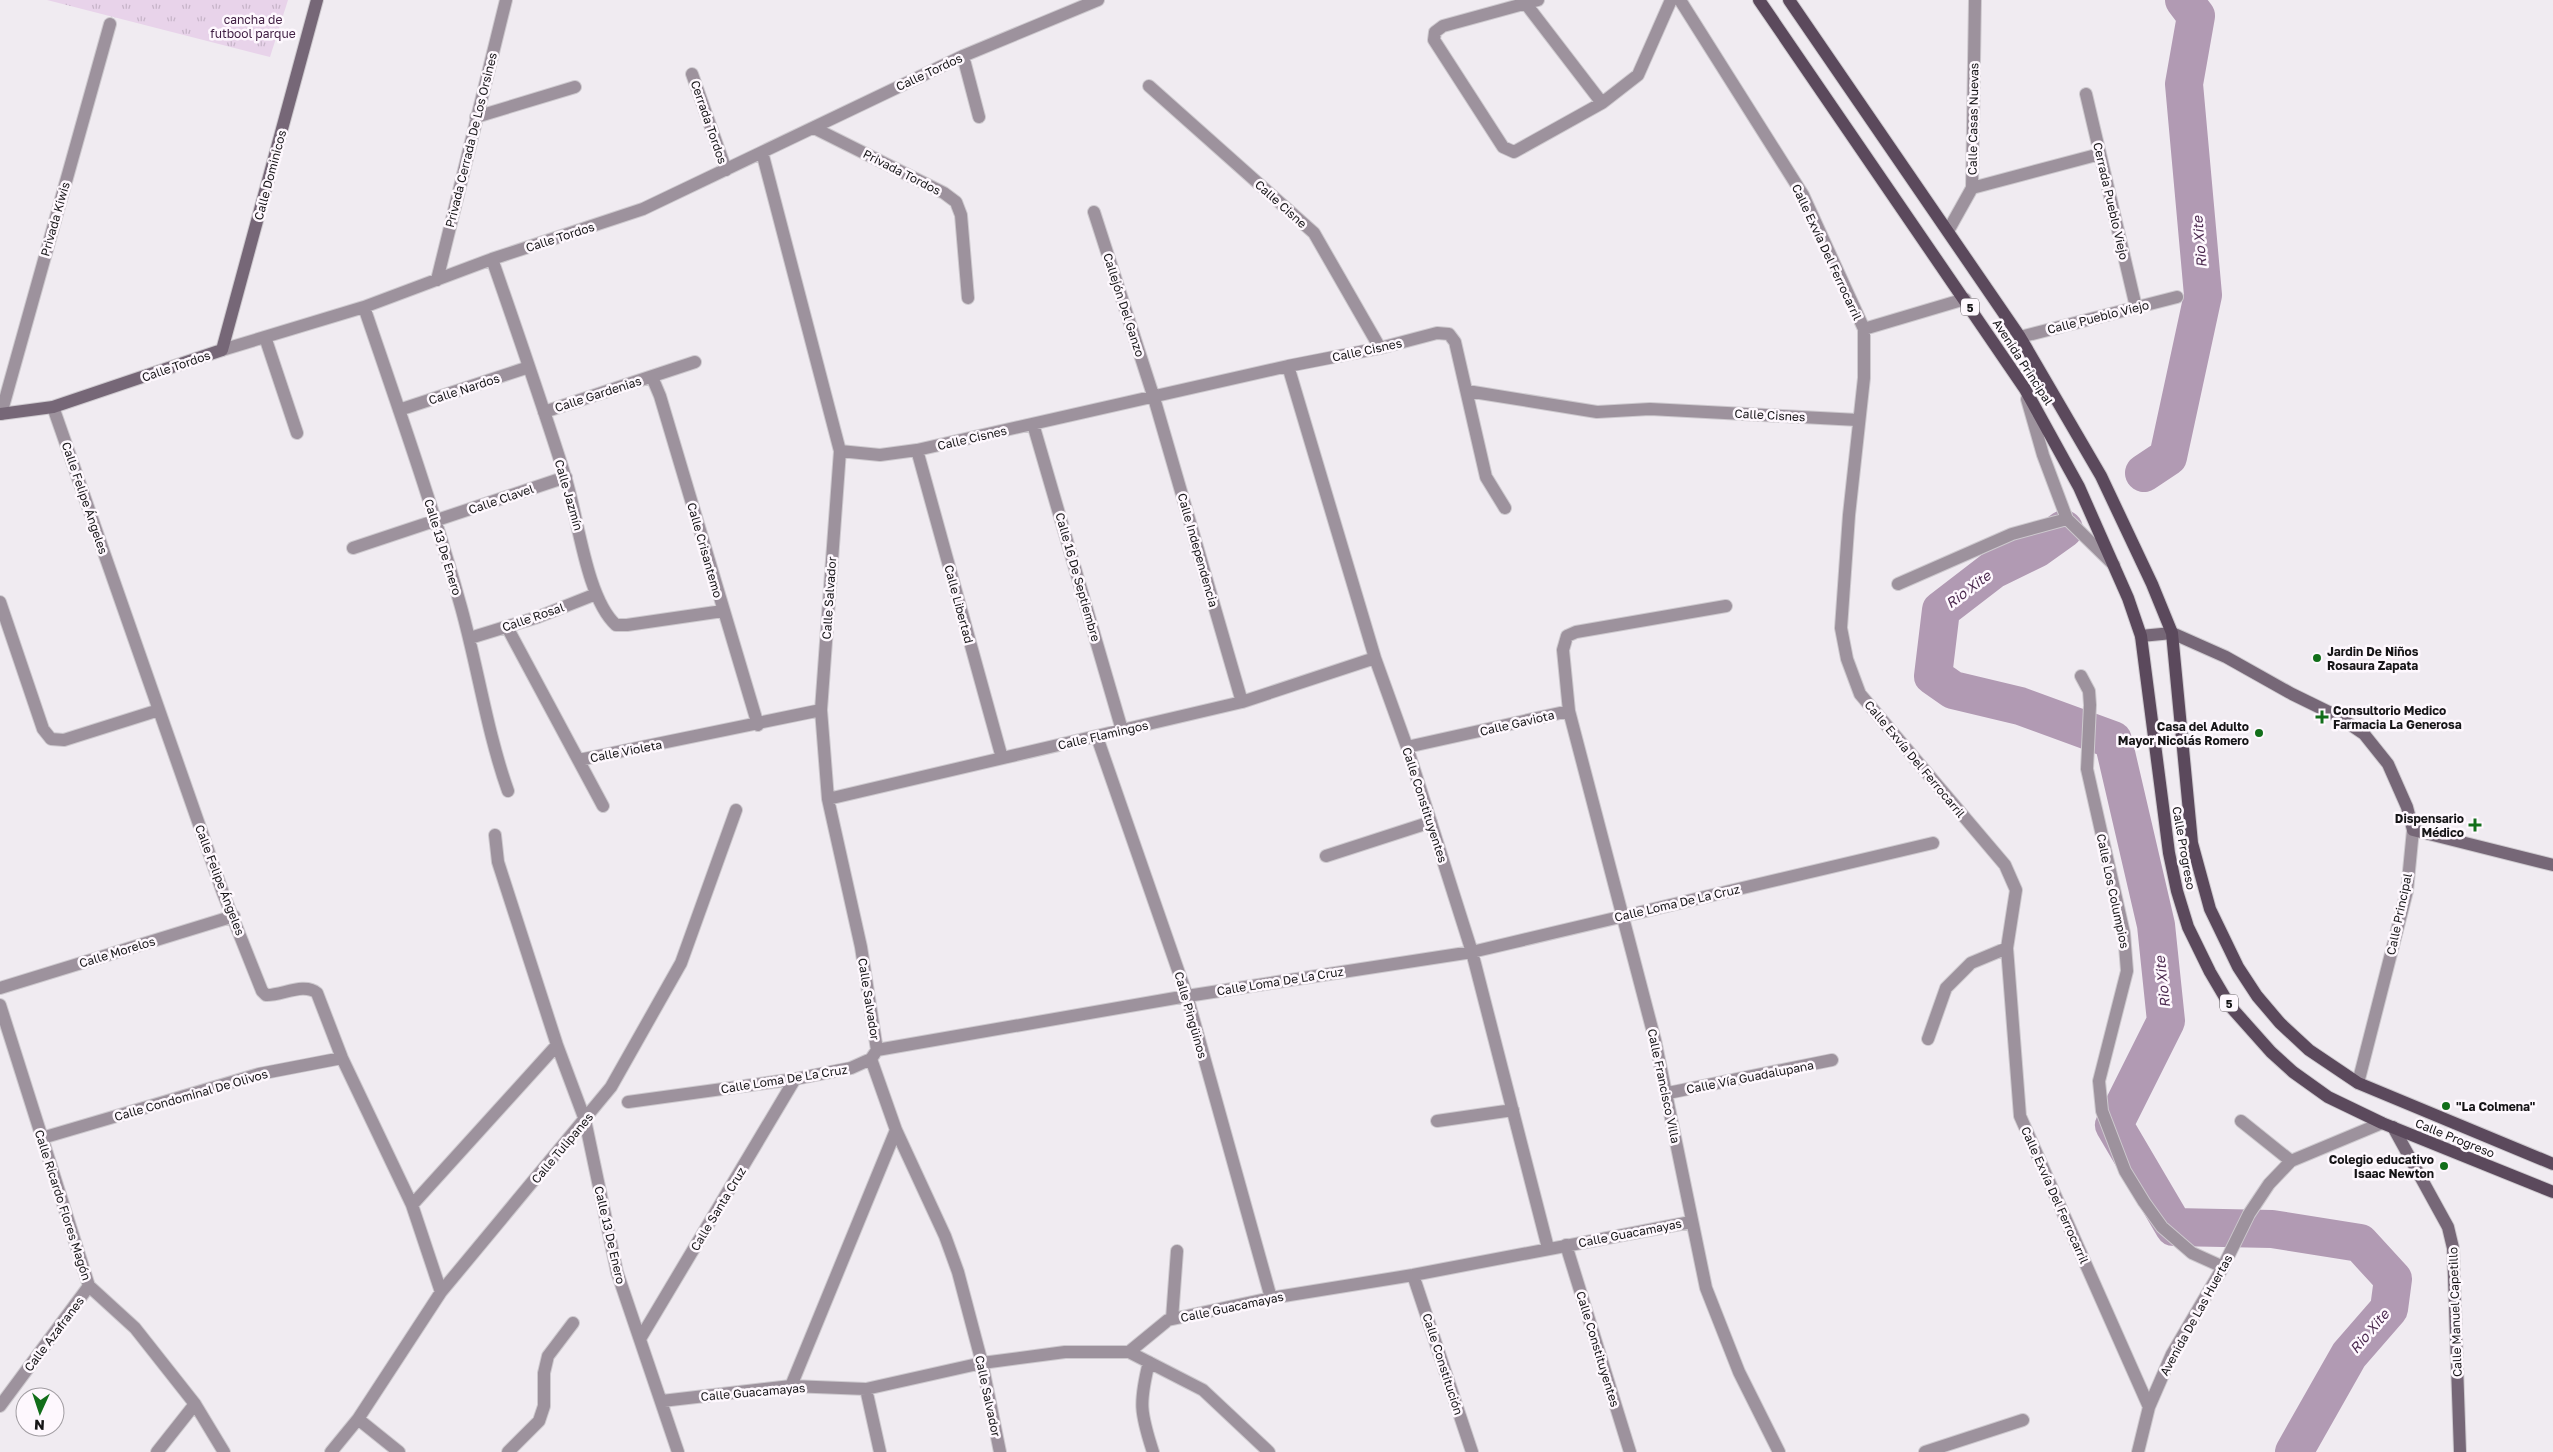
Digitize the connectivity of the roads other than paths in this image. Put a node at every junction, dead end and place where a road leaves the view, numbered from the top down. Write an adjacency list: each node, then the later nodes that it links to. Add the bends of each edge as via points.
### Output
1 (317, 0): 37 (street, Calle Dominicos)
2 (506, 0): 17 (street, Privada Cerrada De Los Orsines)
3 (1098, 0): 11 (street, Calle Tordos)
4 (1671, 0): 16 (street, via 1638,75)
5 (1680, 0): 33 (street, Calle Exvía Del Ferrocarril, via 1802,195)
6 (1759, 0): 30 (main road, Avenida Principal / 5)
7 (1789, 0): 25 (main road, Avenida Principal / 5)
8 (1975, 0): 23 (street, Calle Casas Nuevas)
9 (1532, 2): 16 (street); 16 (street, via 1443,26 1434,32 1434,40 1503,147 1514,152)
10 (110, 24): 48 (street, Privada Kiwis)
11 (963, 56): 18 (street); 19 (street, Calle Tordos)
12 (692, 74): 22 (street, Cerrada Tordos)
13 (1149, 86): 36 (street, Calle Cisne, via 1314,234)
14 (575, 87): 17 (street)
15 (2086, 94): 21 (street, Cerrada Pueblo Viejo)
16 (1602, 103)
17 (476, 117): 27 (street, Privada Cerrada De Los Orsines)
18 (979, 118)
19 (814, 128): 20 (street, Calle Tordos); 29 (street, Privada Tordos, via 956,202 961,215)
20 (762, 152): 22 (street, Calle Tordos); 53 (street, Calle Salvador)
21 (2100, 154): 23 (street); 32 (street, Cerrada Pueblo Viejo)
22 (726, 170): 26 (street, Calle Tordos, via 643,209)
23 (1972, 188): 25 (street, Calle Casas Nuevas)
24 (1094, 212): 44 (street, Callejón Del Ganzo)
25 (1948, 231): 35 (main road, Avenida Principal / 5)
26 (492, 259): 27 (street, Calle Tordos); 40 (street, Calle Jazmín)
27 (437, 280): 31 (street, Calle Tordos)
28 (2177, 297): 32 (street, Calle Pueblo Viejo)
29 (968, 298)
30 (1965, 299): 33 (street); 42 (main road, Avenida Principal / 5)
31 (364, 307): 34 (street, Calle Tordos); 46 (street, Calle 13 De Enero)
32 (2136, 307): 35 (street, Calle Pueblo Viejo)
33 (1864, 329): 49 (street, Calle Exvía Del Ferrocarril, via 1864,378)
34 (265, 337): 37 (street, Calle Tordos); 51 (street)
35 (2020, 337): 66 (main road, Avenida Principal / 5, via 2101,476)
36 (1380, 348): 39 (street, Calle Cisnes); 43 (street, Calle Cisnes, via 1436,333 1449,334 1455,342)
37 (222, 350): 45 (street, Calle Tordos)
38 (695, 362): 41 (street, Calle Gardenias)
39 (1288, 366): 44 (street, Calle Cisnes); 69 (street, Calle Constituyentes)
40 (529, 368): 46 (street, Calle Nardos); 47 (street, Calle Jazmín)
41 (652, 377): 47 (street, Calle Gardenias); 64 (street, Calle Crisantemo)
42 (2025, 389): 56 (street, via 2043,455); 59 (main road, Avenida Principal / 5, via 2080,487)
43 (1467, 392): 49 (street, Calle Cisnes, via 1597,412 1650,408); 55 (street, via 1486,477)
44 (1154, 398): 50 (street, Calle Cisnes); 71 (street, Calle Independencia)
45 (53, 407): 48 (street, Calle Tordos); 72 (street, Calle Felipe Ángeles)
46 (399, 410): 57 (street, Calle 13 De Enero)
47 (544, 412): 54 (street, Calle Jazmín)
48 (1, 414)
49 (1858, 420): 93 (street, Calle Exvía Del Ferrocarril, via 1842,628 1847,659 1860,694 2005,865 2016,890)
50 (1033, 424): 52 (street, Calle Cisnes); 76 (street, Calle 16 De Septiembre)
51 (297, 433)
52 (917, 450): 53 (street, Calle Cisnes, via 880,455); 79 (street, Calle Libertad)
53 (840, 451): 73 (street, Calle Salvador)
54 (566, 477): 57 (street, Calle Clavel); 61 (street, Calle Jazmín)
55 (1504, 508)
56 (2067, 519): 59 (street); 60 (street, via 2012,534)
57 (437, 522): 58 (street, Calle Clavel); 68 (street, Calle 13 De Enero)
58 (353, 548)
59 (2115, 567): 67 (main road, Avenida Principal / 5)
60 (1898, 584)
61 (596, 594): 64 (street, Calle Jazmín, via 608,618 616,625); 65 (street, Calle Rosal)
62 (0, 602): 72 (street, via 43,729 51,739 64,740)
63 (1726, 606): 74 (street, Calle Gaviota, via 1567,636 1563,650)
64 (723, 611): 75 (street, Calle Crisantemo)
65 (507, 627): 68 (street, Calle Rosal); 80 (street, Calle Violeta)
66 (2172, 634): 67 (street, Calle Principal); 86 (street, Calle Principal, via 2339,716 2364,734 2388,764 2407,807); 104 (main road, Calle Progreso / 5, via 2192,843 2210,910 2238,967 2280,1023 2309,1050)
67 (2141, 636): 111 (main road, Calle Progreso / 5, via 2169,854 2188,927 2210,972 2230,1006 2251,1032 2293,1072 2328,1097)
68 (470, 638): 81 (street, Calle 13 De Enero, via 498,764)
69 (1375, 658): 71 (street, Calle Flamingos); 78 (street, Calle Constituyentes)
70 (2081, 676): 122 (street, Calle Los Columpios, via 2089,691 2086,747 2090,787 2124,932 2127,971 2099,1082 2102,1111 2125,1171 2162,1227 2192,1253)
71 (1242, 702): 76 (street, Calle Flamingos)
72 (159, 710): 91 (street, Calle Felipe Ángeles)
73 (821, 710): 75 (street, Calle Violeta); 82 (street, Calle Salvador)
74 (1569, 711): 78 (street, Calle Gaviota); 92 (street, Calle Francisco Villa)
75 (758, 725): 80 (street, Calle Violeta)
76 (1122, 730): 77 (street, Calle Flamingos)
77 (1097, 737): 79 (street, Calle Flamingos); 96 (street, Calle Pingüinos)
78 (1407, 747): 85 (street, Calle Constituyentes)
79 (1002, 758): 82 (street, Calle Flamingos)
80 (580, 760): 83 (street)
81 (508, 791)
82 (828, 798): 100 (street, Calle Salvador, via 860,947)
83 (603, 806)
84 (736, 810): 108 (street, Calle Tulipanes, via 681,962 611,1087)
85 (1431, 822): 89 (street); 94 (street, Calle Constituyentes)
86 (2413, 830): 90 (street); 104 (street, Calle Principal, via 2407,891)
87 (495, 835): 99 (street, Calle 13 De Enero, via 498,862)
88 (1932, 844): 92 (street, Calle Loma De La Cruz)
89 (1326, 856)
90 (2553, 865)
91 (234, 916): 95 (street, Calle Morelos); 101 (street, Calle Felipe Ángeles, via 262,991 273,996 312,989 317,993)
92 (1624, 916): 94 (street, Calle Loma De La Cruz); 105 (street, Calle Francisco Villa)
93 (2006, 948): 98 (street, via 1971,963 1946,988); 138 (street, Calle Exvía Del Ferrocarril, via 2020,1116)
94 (1472, 952): 96 (street, Calle Loma De La Cruz); 107 (street, Calle Constituyentes)
95 (0, 988)
96 (1187, 996): 100 (street, Calle Loma De La Cruz); 126 (street, Calle Pingüinos)
97 (0, 1005): 113 (street, Calle Ricardo Flores Magón)
98 (1928, 1039)
99 (557, 1045): 108 (street, Calle 13 De Enero); 117 (street)
100 (874, 1055): 103 (street, Calle Loma De La Cruz, via 851,1068); 112 (street, Calle Salvador)
101 (342, 1058): 113 (street, Calle Condominal De Olivos, via 259,1074); 117 (street, Calle Felipe Ángeles)
102 (1832, 1060): 105 (street, Calle Vía Guadalupana)
103 (795, 1079): 106 (street, Calle Loma De La Cruz); 129 (street, Calle Santa Cruz)
104 (2358, 1083): 115 (main road, Calle Progreso / 5)
105 (1668, 1093): 118 (street, Calle Francisco Villa)
106 (628, 1102)
107 (1513, 1110): 109 (street); 120 (street, Calle Constituyentes)
108 (585, 1120): 125 (street, Calle Tulipanes); 129 (street, Calle 13 De Enero, via 617,1272)
109 (1437, 1121)
110 (2241, 1121): 114 (street)
111 (2387, 1125): 114 (street); 116 (main road, Calle Progreso / 5); 156 (street, Calle Manuel Capetillo, via 2448,1227 2454,1248)
112 (896, 1130): 132 (street, Calle Salvador, via 958,1272); 133 (street)
113 (42, 1138): 124 (street, Calle Ricardo Flores Magón)
114 (2291, 1161): 122 (street, Avenida De Las Huertas, via 2269,1184 2249,1214)
115 (2553, 1164)
116 (2553, 1192)
117 (412, 1205): 125 (street, Calle Felipe Ángeles)
118 (1691, 1222): 119 (street, Calle Guacamayas); 153 (street, Calle Francisco Villa, via 1706,1288 1740,1372)
119 (1566, 1245): 120 (street, Calle Guacamayas); 152 (street, Calle Constituyentes)
120 (1548, 1248): 123 (street, Calle Guacamayas)
121 (1177, 1251): 127 (street)
122 (2223, 1267): 138 (street, Avenida De Las Huertas, via 2172,1354)
123 (1413, 1275): 126 (street, Calle Guacamayas); 151 (street, Calle Constitución)
124 (89, 1286): 136 (street, Calle Ricardo Flores Magón, via 135,1328); 137 (street, Calle Azafranes)
125 (441, 1292): 139 (street, Calle Tulipanes)
126 (1271, 1298): 127 (street, Calle Guacamayas)
127 (1172, 1319): 130 (street, Calle Guacamayas)
128 (573, 1323): 146 (street, via 548,1356 544,1373 544,1406 539,1420)
129 (640, 1339): 135 (street, Calle 13 De Enero)
130 (1129, 1352): 131 (street); 132 (street, Calle Guacamayas, via 1065,1352)
131 (1149, 1362): 149 (street, via 1141,1394 1142,1420); 150 (street, via 1203,1390)
132 (982, 1363): 134 (street, Calle Guacamayas); 148 (street, Calle Salvador)
133 (791, 1386): 134 (street, Calle Guacamayas); 135 (street, Calle Guacamayas)
134 (866, 1389): 147 (street)
135 (662, 1401): 141 (street, Calle 13 De Enero)
136 (195, 1404): 142 (street); 143 (street, Calle Ricardo Flores Magón)
137 (0, 1406)
138 (2149, 1407): 155 (street, Avenida De Las Huertas)
139 (358, 1419): 144 (street, Calle Tulipanes); 145 (street)
140 (2023, 1420): 154 (street)
141 (677, 1451)
142 (157, 1452)
143 (224, 1452)
144 (331, 1452)
145 (399, 1452)
146 (508, 1452)
147 (880, 1452)
148 (1000, 1452)
149 (1153, 1452)
150 (1269, 1452)
151 (1472, 1452)
152 (1630, 1452)
153 (1779, 1452)
154 (1926, 1452)
155 (2138, 1452)
156 (2460, 1452)

